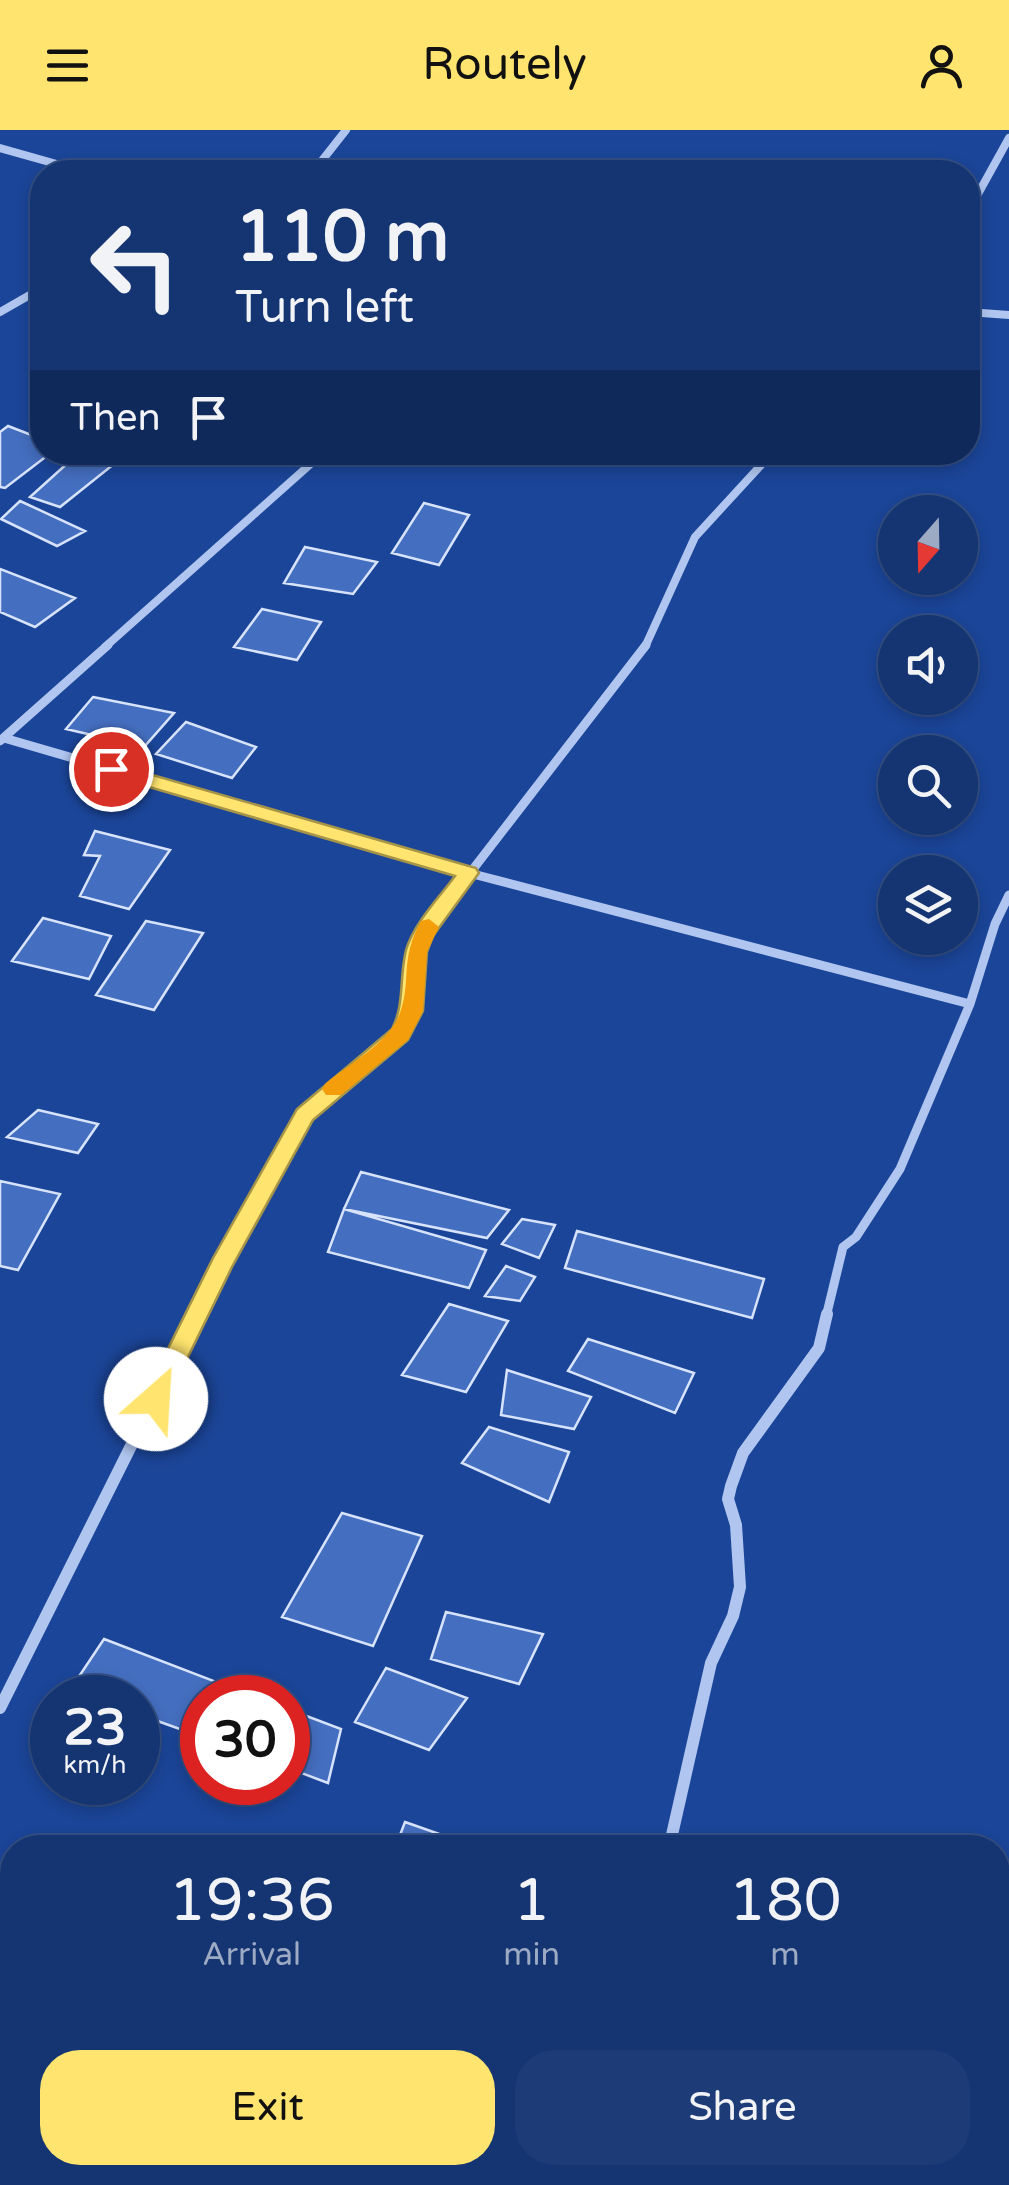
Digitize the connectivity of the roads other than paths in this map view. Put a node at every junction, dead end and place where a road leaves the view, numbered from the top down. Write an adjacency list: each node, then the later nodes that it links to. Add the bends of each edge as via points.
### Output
1 (346, 130): 5 (street)
2 (1009, 138): 6 (street)
3 (0, 148): 4 (street)
4 (42, 160)
5 (322, 160)
6 (980, 190)
7 (30, 295): 8 (street)
8 (0, 312)
9 (980, 313): 10 (street)
10 (1009, 316)
11 (309, 465): 13 (street)
12 (761, 465): 14 (street, via 695,536 644,650)
13 (2, 740): 14 (street)
14 (469, 873): 16 (street); 17 (street, via 423,934 412,1011 400,1034 305,1114 286,1146)
15 (1009, 894): 16 (street)
16 (970, 1004): 18 (street, via 900,1169 844,1248 819,1348 743,1453 728,1499 740,1588 712,1663)
17 (0, 1708)
18 (672, 1835)

